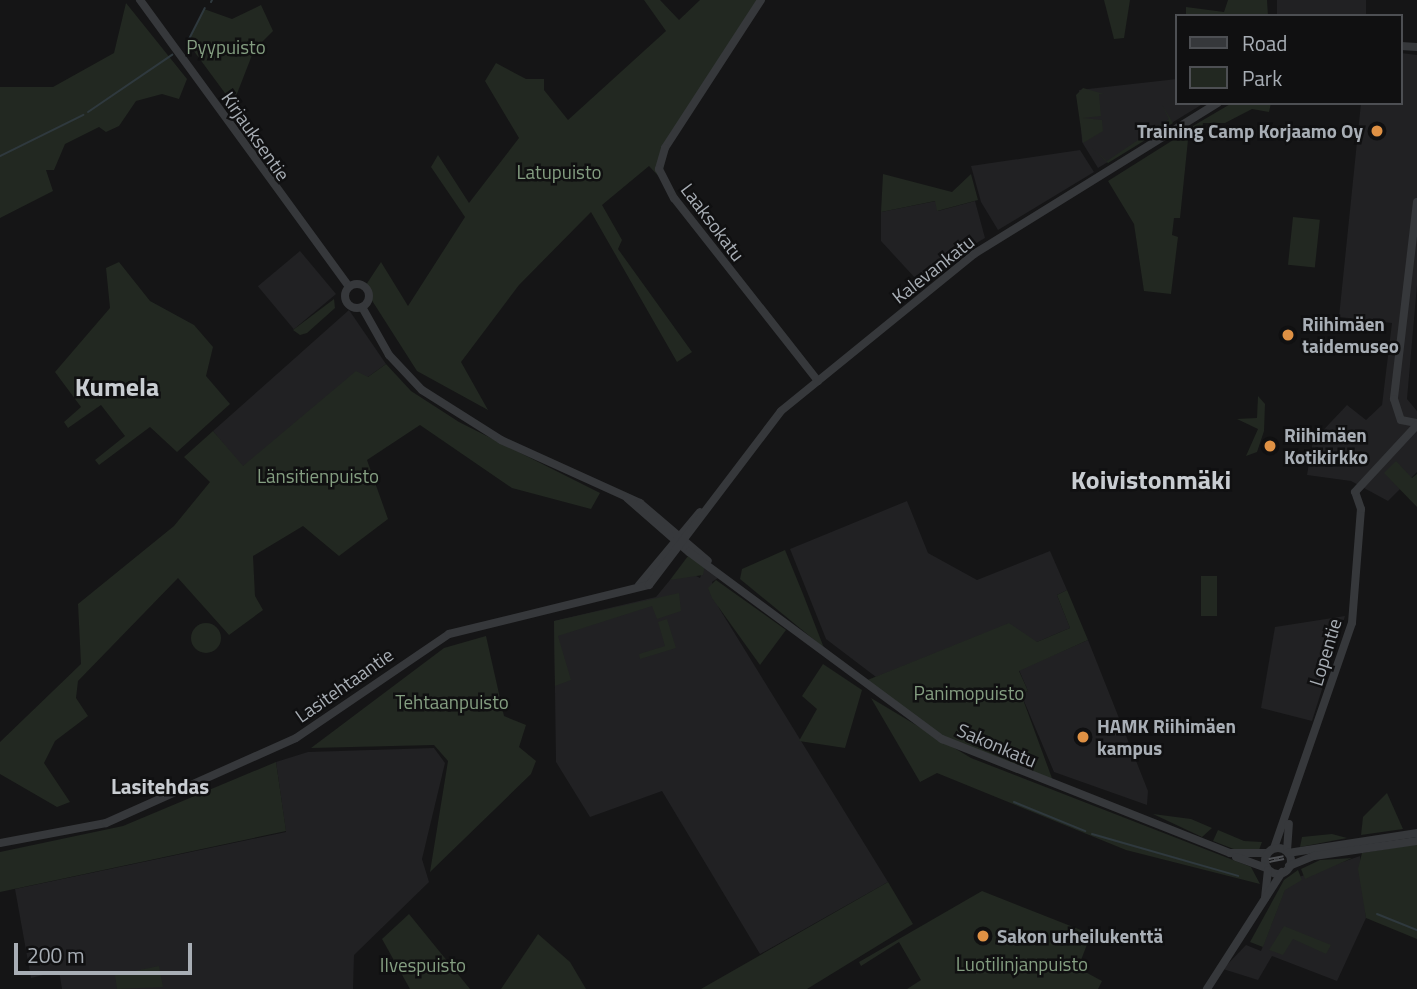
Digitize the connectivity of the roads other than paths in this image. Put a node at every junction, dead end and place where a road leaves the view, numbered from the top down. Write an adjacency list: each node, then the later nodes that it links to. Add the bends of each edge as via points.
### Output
1 (140, 0): 5 (street, Kirjauksentie)
2 (761, 0): 7 (street, Laaksokatu, via 665,148 659,169 674,198)
3 (1214, 105): 7 (street, Kalevankatu, via 974,254)
4 (1417, 202): 8 (street, via 1394,398 1401,420)
5 (349, 286): 6 (street, via 346,301); 6 (street, via 368,290)
6 (362, 307): 9 (street, via 389,355 422,390 501,440 627,498)
7 (818, 381): 9 (street, Kalevankatu, via 772,420)
8 (1417, 424): 10 (street, Lopentie, via 1355,492 1361,509 1352,622)
9 (681, 540): 13 (street, Lasitehtaantie, via 629,593 449,634 296,738 106,823); 16 (street, Sakonkatu, via 932,734)
10 (1289, 818): 14 (street, Lopentie); 15 (street, Lopentie)
11 (1417, 832): 15 (street)
12 (1417, 841): 18 (street, via 1314,856)
13 (0, 843)
14 (1271, 850): 15 (street, Sakonkatu); 16 (street, Sakonkatu); 17 (street)
15 (1287, 852): 18 (street, Lopentie)
16 (1230, 853): 17 (street, Sakonkatu)
17 (1267, 869): 18 (street, Sakonkatu); 19 (street)
18 (1286, 869): 19 (street)
19 (1264, 904): 20 (street)
20 (1208, 989)

